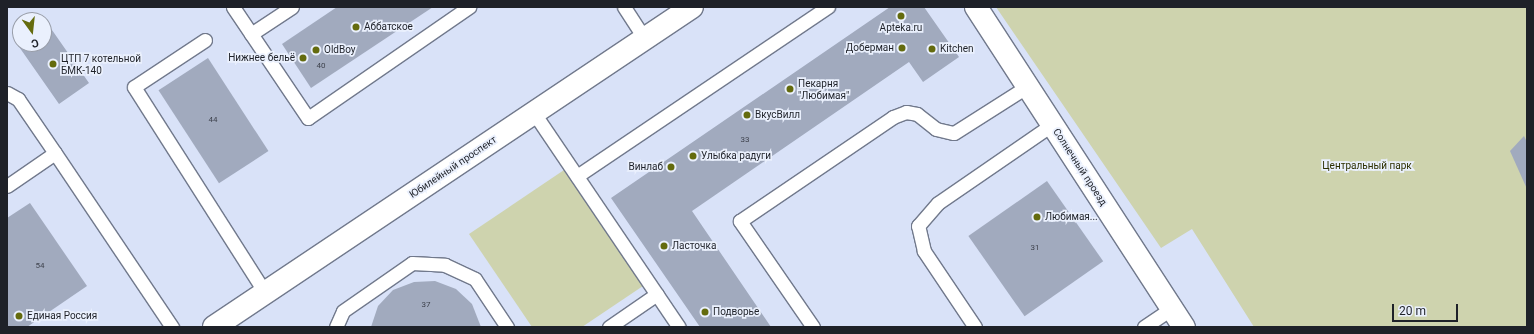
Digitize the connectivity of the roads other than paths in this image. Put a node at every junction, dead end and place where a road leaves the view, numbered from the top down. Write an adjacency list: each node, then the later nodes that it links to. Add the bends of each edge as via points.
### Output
1 (233, 7): 8 (lane)
2 (292, 7): 8 (lane)
3 (470, 7): 8 (lane, via 308,118)
4 (624, 7): 9 (lane)
5 (692, 7): 9 (street, Юбилейный проспект)
6 (828, 7): 16 (lane)
7 (976, 7): 11 (street, Солнечный проезд)
8 (251, 34)
9 (645, 38): 13 (street, Юбилейный проспект)
10 (205, 40): 18 (lane, via 134,87)
11 (1028, 86): 14 (street, Солнечный проезд); 27 (lane, via 954,133 936,129 917,114 906,112 893,117 740,221)
12 (7, 93): 15 (lane, via 18,99)
13 (534, 113): 16 (lane); 18 (street, Юбилейный проспект)
14 (1053, 124): 20 (street, Солнечный проезд); 28 (lane, via 938,203 918,226 924,251)
15 (54, 153): 17 (lane); 21 (lane)
16 (577, 176): 19 (lane)
17 (7, 186)
18 (265, 293): 22 (street, Юбилейный проспект)
19 (657, 294): 25 (lane); 26 (lane)
20 (1172, 308): 29 (lane); 30 (street, Солнечный проезд)
21 (172, 327)
22 (214, 327)
23 (336, 327): 24 (lane, via 343,311 412,263 445,265 475,279)
24 (508, 327)
25 (609, 327)
26 (679, 327)
27 (813, 327)
28 (975, 327)
29 (1144, 327)
30 (1184, 327)

